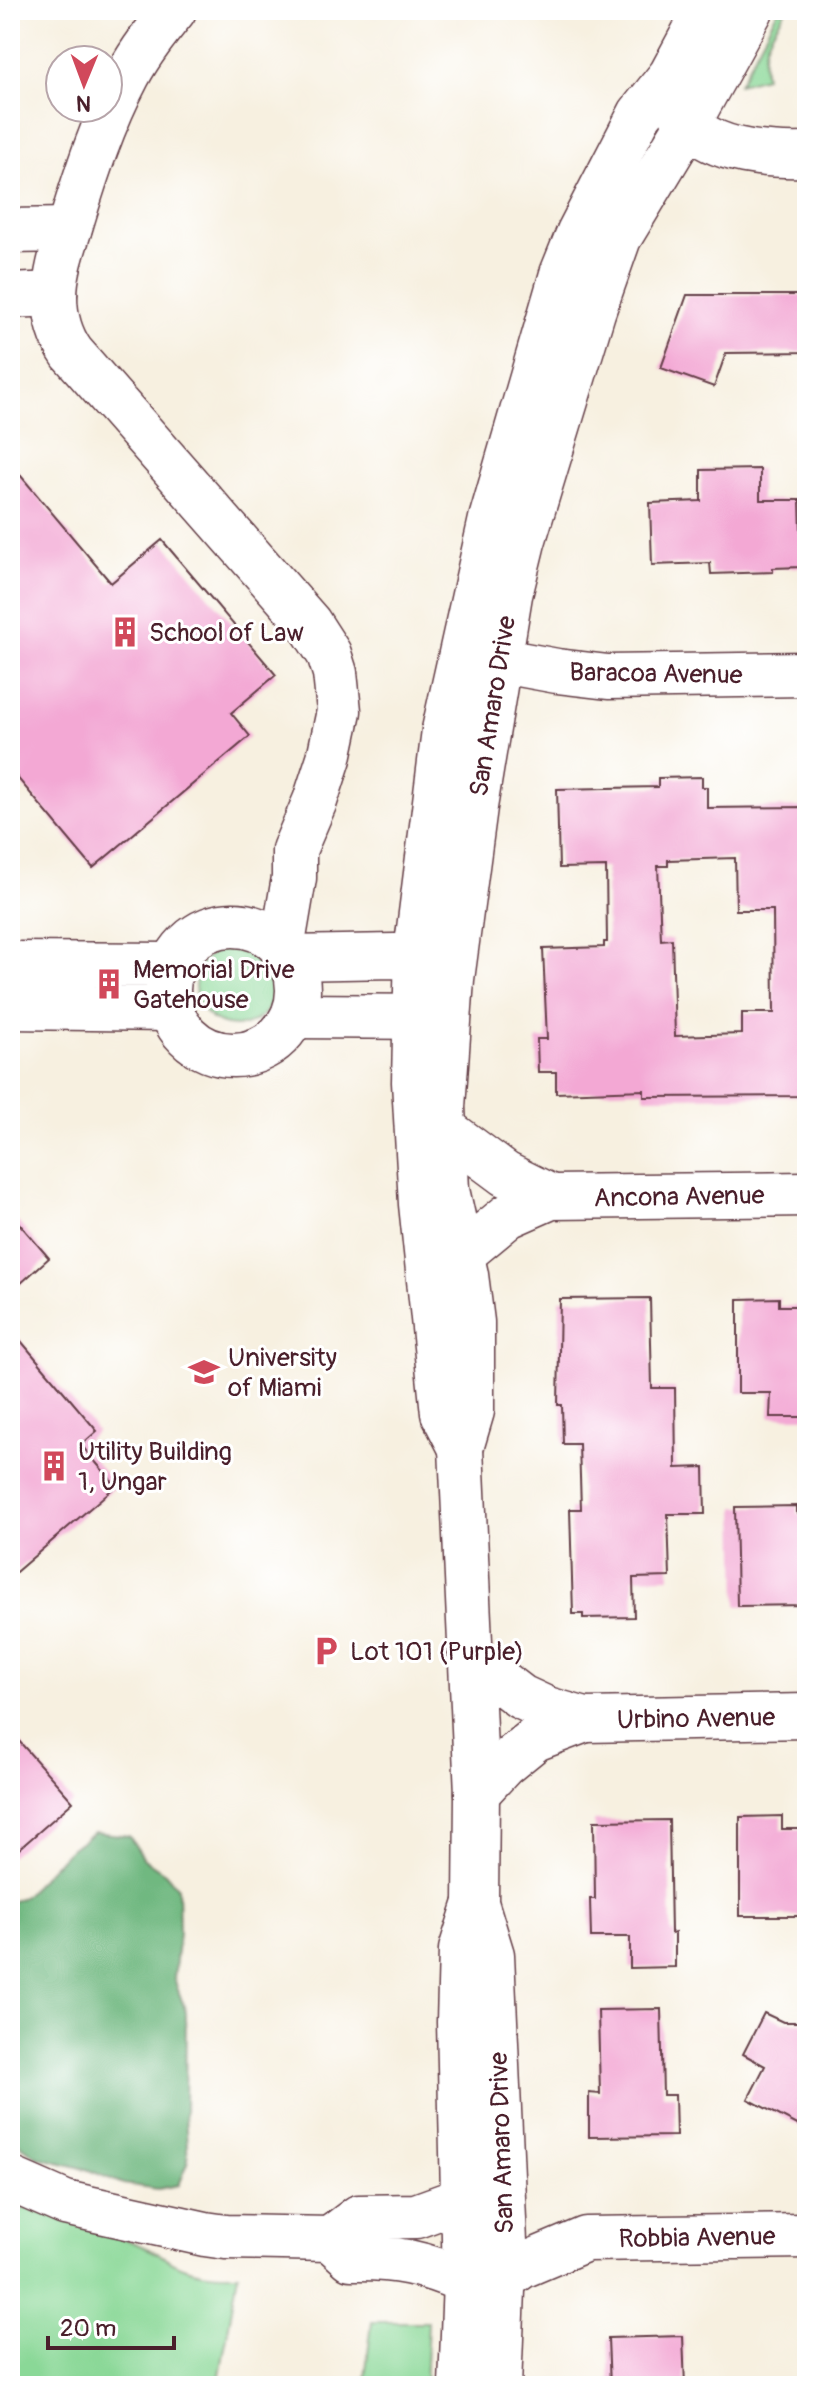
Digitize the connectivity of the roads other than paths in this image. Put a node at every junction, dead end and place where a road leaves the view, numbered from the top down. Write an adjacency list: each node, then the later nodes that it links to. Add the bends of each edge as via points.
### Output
1 (174, 10): 7 (street, via 128,75)
2 (706, 10): 4 (street, San Amaro Drive)
3 (751, 10): 5 (street, San Amaro Drive)
4 (671, 75): 5 (street); 11 (street, San Amaro Drive, via 640,114 562,274 491,519)
5 (688, 124): 6 (street, via 711,139 747,151); 11 (street, San Amaro Drive, via 628,220 606,270 523,542)
6 (807, 155)
7 (69, 230): 8 (street); 9 (street)
8 (10, 231)
9 (55, 294): 10 (street); 13 (street, via 62,340 309,623 329,654 338,693 338,728)
10 (10, 296)
11 (479, 657): 12 (street, Baracoa Avenue, via 608,677); 16 (street, San Amaro Drive, via 444,730)
12 (807, 674)
13 (294, 850): 14 (street, via 272,872); 15 (street)
14 (240, 925): 15 (street, via 257,929); 18 (street, via 195,937)
15 (286, 953): 16 (street); 21 (street, via 297,977)
16 (436, 957): 22 (street, San Amaro Drive)
17 (10, 964): 18 (street)
18 (173, 965): 20 (street)
19 (10, 1007): 20 (street)
20 (171, 1009): 21 (street, via 192,1041 228,1055 266,1046)
21 (293, 1016): 22 (street)
22 (432, 1017): 23 (street, San Amaro Drive); 27 (street, San Amaro Drive, via 417,1164 443,1413)
23 (443, 1128): 25 (street, Ancona Avenue, via 505,1174); 26 (street, San Amaro Drive, via 447,1190)
24 (807, 1194): 25 (street, Ancona Avenue)
25 (551, 1197): 26 (street, Ancona Avenue, via 508,1216)
26 (462, 1254): 27 (street, San Amaro Drive, via 472,1322 472,1411)
27 (461, 1448): 28 (street, San Amaro Drive)
28 (470, 1658): 30 (street, Urbino Avenue, via 521,1697); 31 (street, San Amaro Drive)
29 (807, 1716): 30 (street, Urbino Avenue)
30 (585, 1720): 31 (street, Urbino Avenue, via 535,1739)
31 (477, 1793): 33 (street, San Amaro Drive, via 476,1903 492,1955)
32 (10, 2179): 35 (street, via 65,2203 205,2234)
33 (483, 2201): 35 (street, via 416,2216 359,2217); 36 (street, Robbia Avenue); 37 (street, San Amaro Drive)
34 (807, 2236): 36 (street, Robbia Avenue)
35 (330, 2239): 37 (street, via 351,2258)
36 (586, 2239): 37 (street, Robbia Avenue, via 522,2266)
37 (478, 2267): 38 (street, San Amaro Drive); 39 (street, San Amaro Drive, via 501,2339)
38 (461, 2386)
39 (499, 2386)

